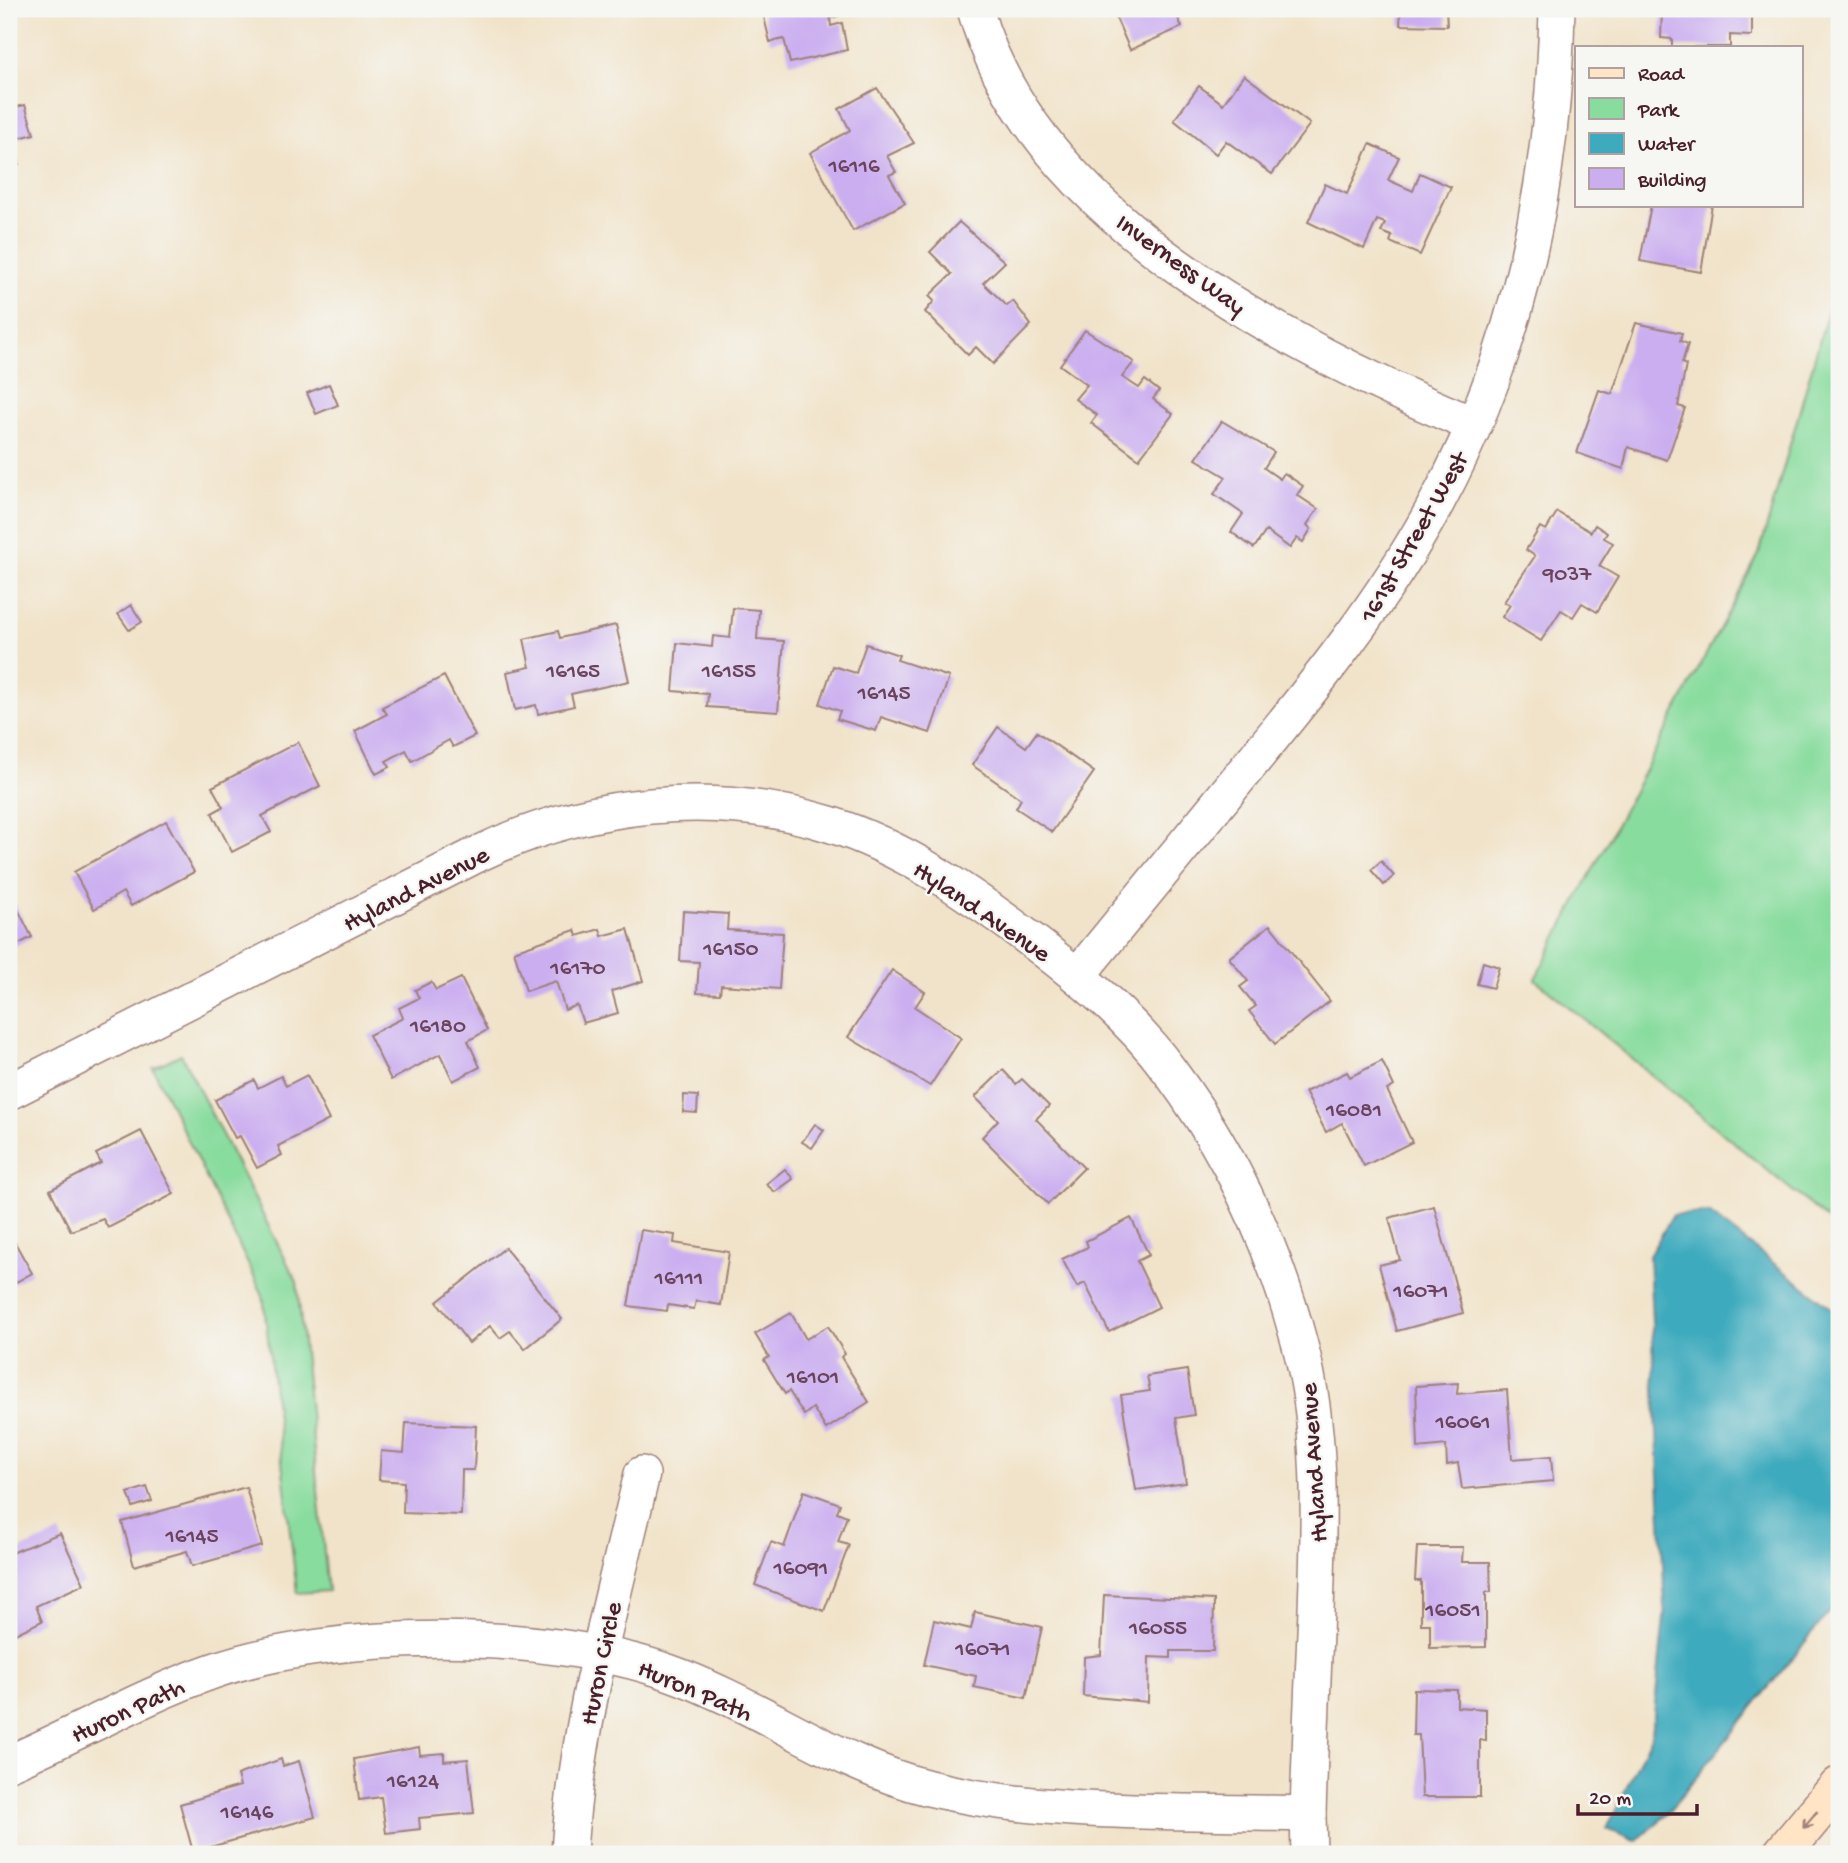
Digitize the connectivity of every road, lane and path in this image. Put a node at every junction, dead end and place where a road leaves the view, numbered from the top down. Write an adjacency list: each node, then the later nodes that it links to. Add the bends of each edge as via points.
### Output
1 (975, 9): 3 (street, Inverness Way, via 1017,106 1071,176 1130,227 1194,276 1338,365)
2 (1557, 9): 3 (street, 161st Street West, via 1552,122 1534,231 1507,340)
3 (1474, 425): 4 (street, 161st Street West, via 1438,501 1360,627)
4 (1077, 976): 5 (street, Hyland Avenue, via 972,896 867,839 791,814 675,804 594,815 515,837); 10 (street, Hyland Avenue, via 1142,1037 1213,1134 1267,1244 1300,1344 1313,1414 1320,1516)
5 (9, 1092)
6 (642, 1474): 7 (street, Huron Circle)
7 (600, 1653): 8 (street, Huron Path, via 483,1640 425,1640 268,1654 170,1687); 10 (street, Huron Path, via 673,1674 890,1777 966,1797 1091,1807); 11 (street, Huron Circle, via 578,1762)
8 (9, 1763)
9 (1839, 1786): 13 (main road, one-way to 13)
10 (1307, 1814): 12 (street, Hyland Avenue)
11 (569, 1854)
12 (1309, 1854)
13 (1782, 1854)

